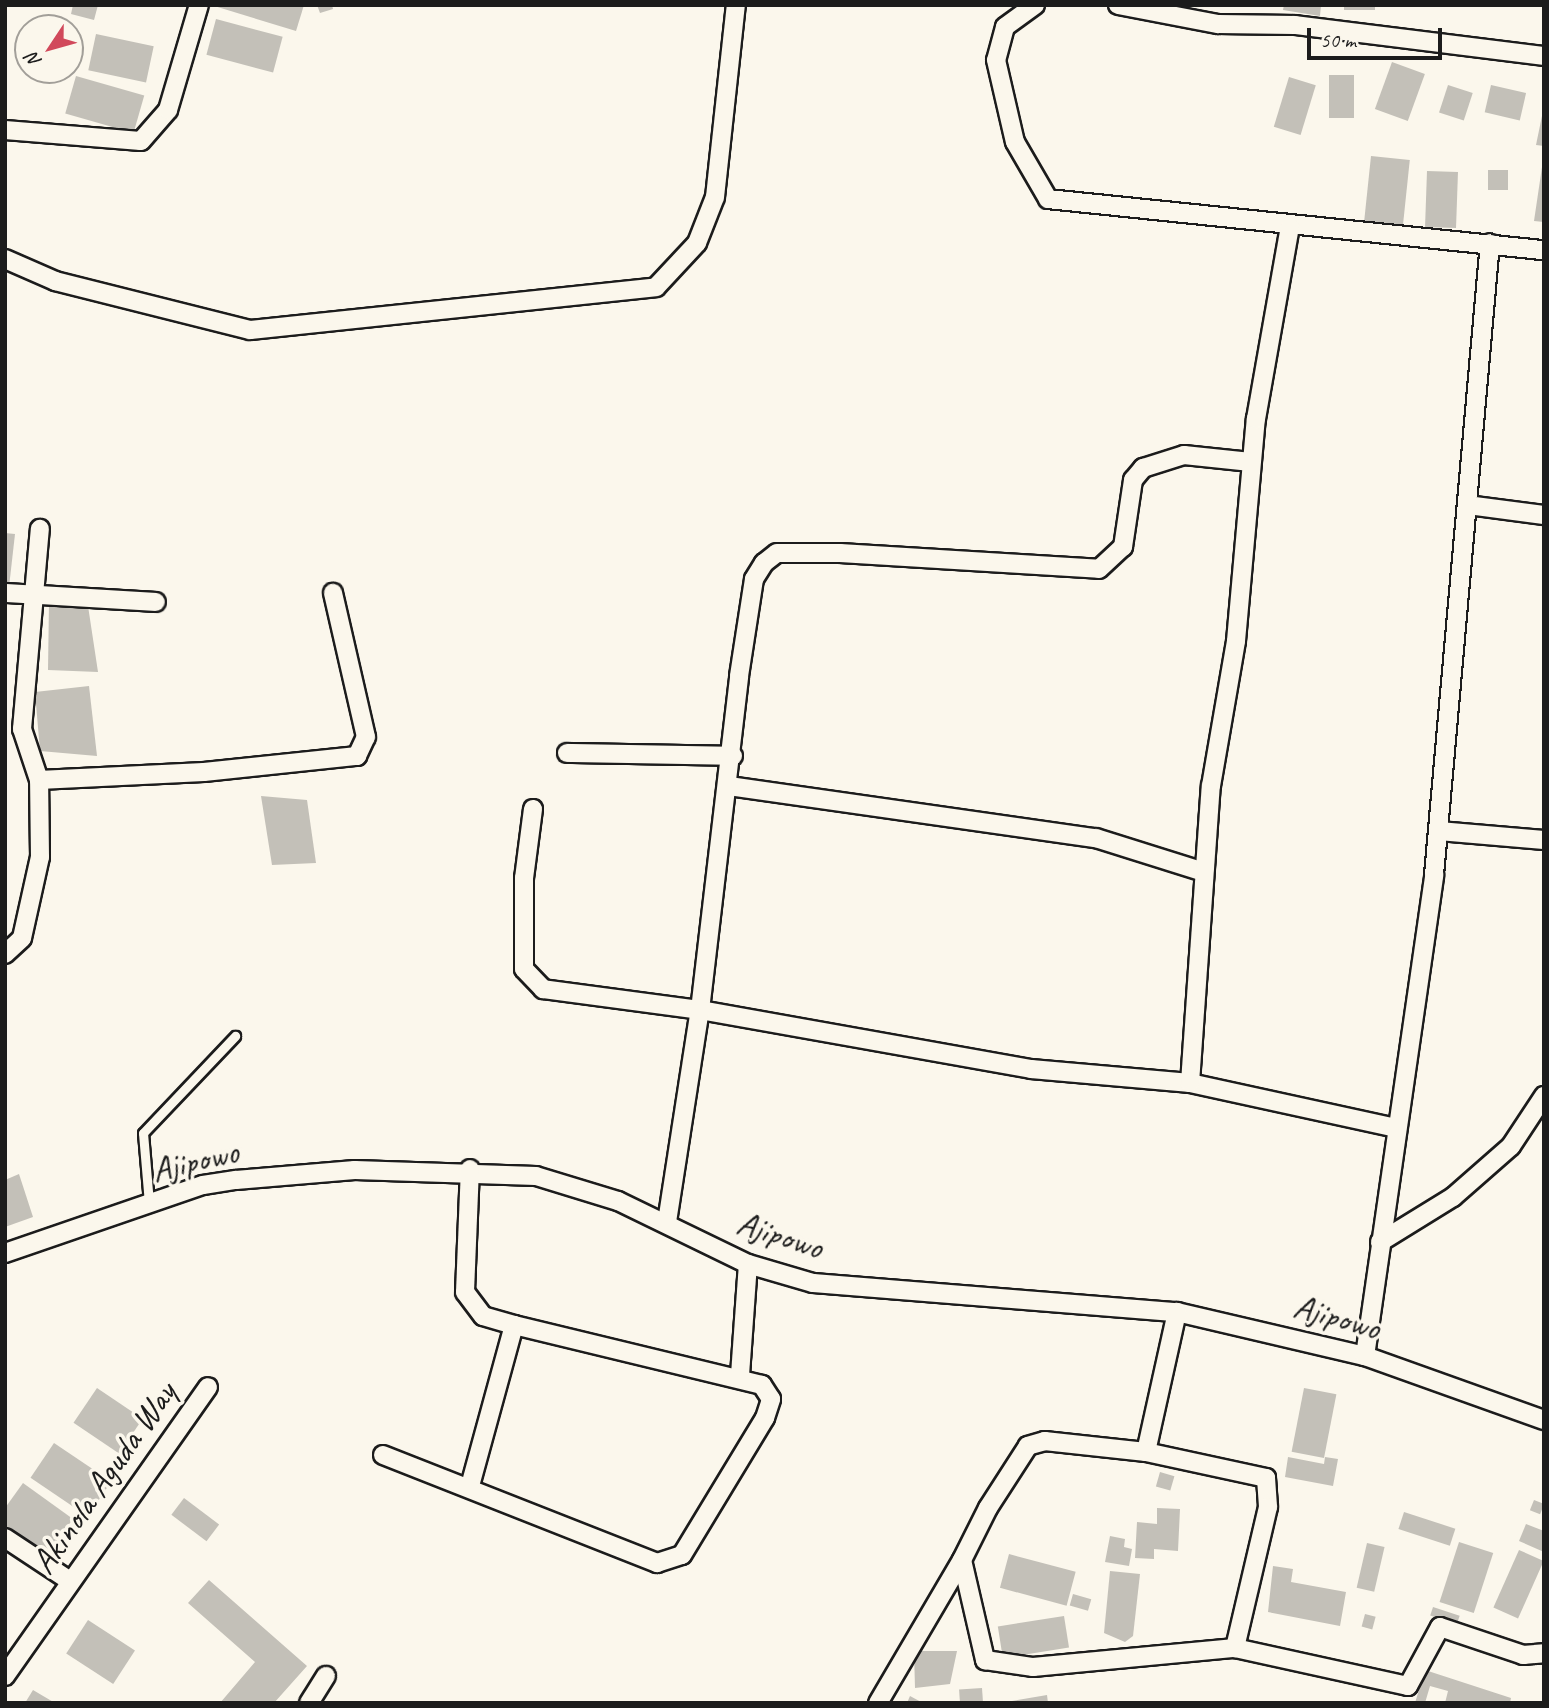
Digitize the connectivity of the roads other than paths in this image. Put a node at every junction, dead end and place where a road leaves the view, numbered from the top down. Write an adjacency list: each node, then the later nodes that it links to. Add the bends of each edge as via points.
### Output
1 (200, 5): 6 (street, via 167,110 141,141)
2 (736, 5): 10 (street, via 715,197 697,243 656,287 250,330 55,281)
3 (1035, 5): 7 (street, via 1004,27 996,60 1015,142 1048,200)
4 (1118, 5): 5 (street, via 1218,24 1295,25)
5 (1544, 56)
6 (5, 130)
7 (1290, 227): 8 (street); 11 (street)
8 (1490, 243): 9 (street); 12 (street)
9 (1544, 250)
10 (5, 259)
11 (1251, 462): 20 (street, via 1184,455 1143,468 1133,480 1127,537 1099,569 777,553 754,579); 26 (street, via 1236,641)
12 (1468, 505): 13 (street); 24 (street)
13 (1544, 515)
14 (40, 529): 17 (street)
15 (5, 593): 17 (street)
16 (333, 593): 21 (street, via 366,737 357,756 204,772)
17 (33, 596): 18 (street); 21 (street, via 22,729)
18 (156, 602)
19 (567, 752): 20 (street)
20 (733, 756): 22 (street)
21 (39, 780): 27 (street, via 40,857 22,938)
22 (729, 786): 26 (street, via 1096,838); 28 (street)
23 (533, 809): 28 (street, via 524,878 529,979 542,989)
24 (1439, 831): 25 (street); 32 (street)
25 (1544, 840)
26 (1203, 872): 30 (street)
27 (5, 954)
28 (700, 1010): 30 (street, via 1031,1069); 35 (street)
29 (235, 1036): 34 (lane, via 142,1133)
30 (1190, 1083): 32 (street)
31 (1544, 1096): 36 (street, via 1511,1146 1453,1197)
32 (1396, 1128): 36 (street)
33 (470, 1169): 34 (street, Ajipowo, via 236,1180); 35 (street, Ajipowo, via 536,1176); 40 (street, via 465,1292 483,1316)
34 (149, 1203): 37 (street, Ajipowo)
35 (667, 1222): 38 (street, Ajipowo)
36 (1380, 1242): 41 (street)
37 (5, 1253)
38 (748, 1264): 39 (street, Ajipowo, via 813,1283); 42 (street)
39 (1177, 1312): 41 (street, Ajipowo); 45 (street)
40 (514, 1325): 42 (street); 47 (street)
41 (1365, 1356): 44 (street, Ajipowo)
42 (740, 1375): 47 (street, via 762,1385 771,1399 765,1418 672,1562 657,1563)
43 (208, 1387): 50 (street, Akinola Aguda Way)
44 (1544, 1420)
45 (1146, 1452): 49 (street, via 1045,1441 1028,1447); 51 (street, via 1266,1478 1268,1507)
46 (383, 1455): 47 (street)
47 (470, 1486)
48 (5, 1538): 50 (street)
49 (962, 1560): 51 (street, via 977,1646 994,1666 1170,1658); 56 (street)
50 (70, 1581): 53 (street, Akinola Aguda Way)
51 (1236, 1648): 52 (street, via 1408,1686 1440,1627 1523,1655)
52 (1544, 1653)
53 (5, 1676)
54 (326, 1676): 55 (street)
55 (309, 1703)
56 (877, 1703)

